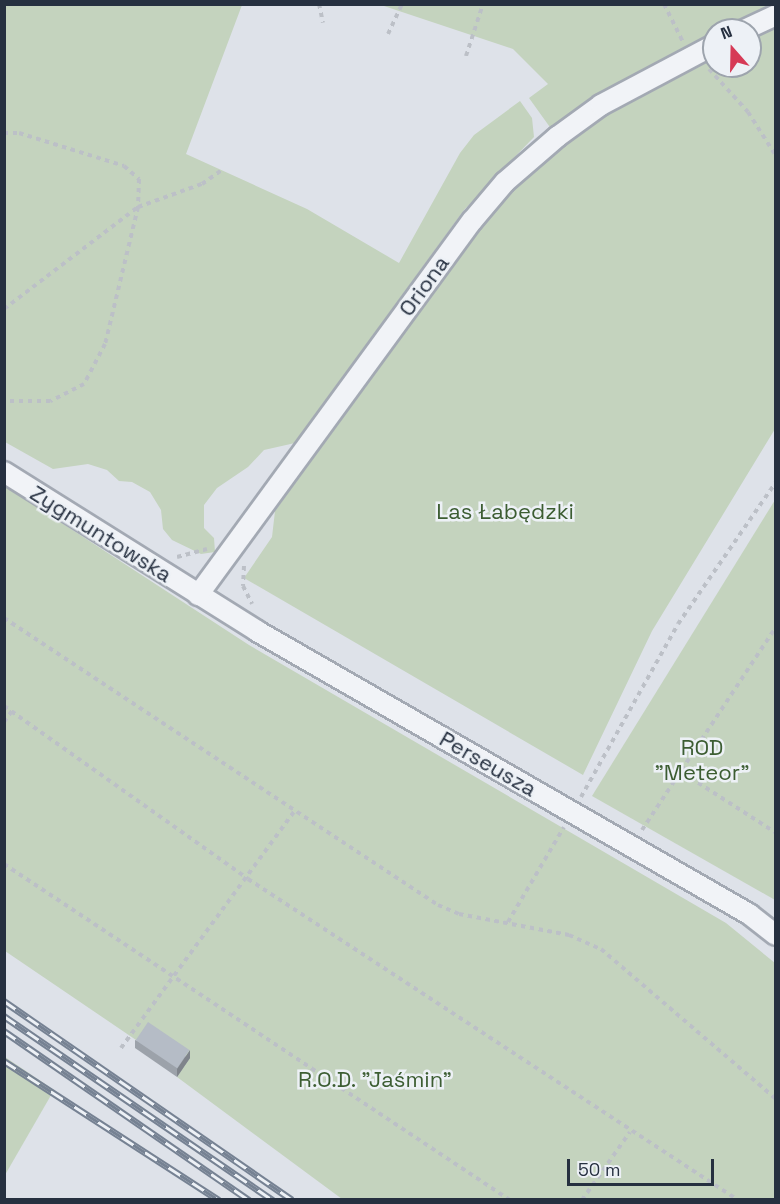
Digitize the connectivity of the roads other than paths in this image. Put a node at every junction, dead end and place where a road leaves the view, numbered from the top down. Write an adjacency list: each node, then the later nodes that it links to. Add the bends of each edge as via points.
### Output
1 (776, 15): 2 (street)
2 (762, 22)
3 (702, 50): 5 (street, Oriona, via 602,105 505,182 472,221)
4 (4, 472): 5 (street, Zygmuntowska)
5 (198, 595): 6 (street, Perseusza, via 749,914)
6 (776, 935)

